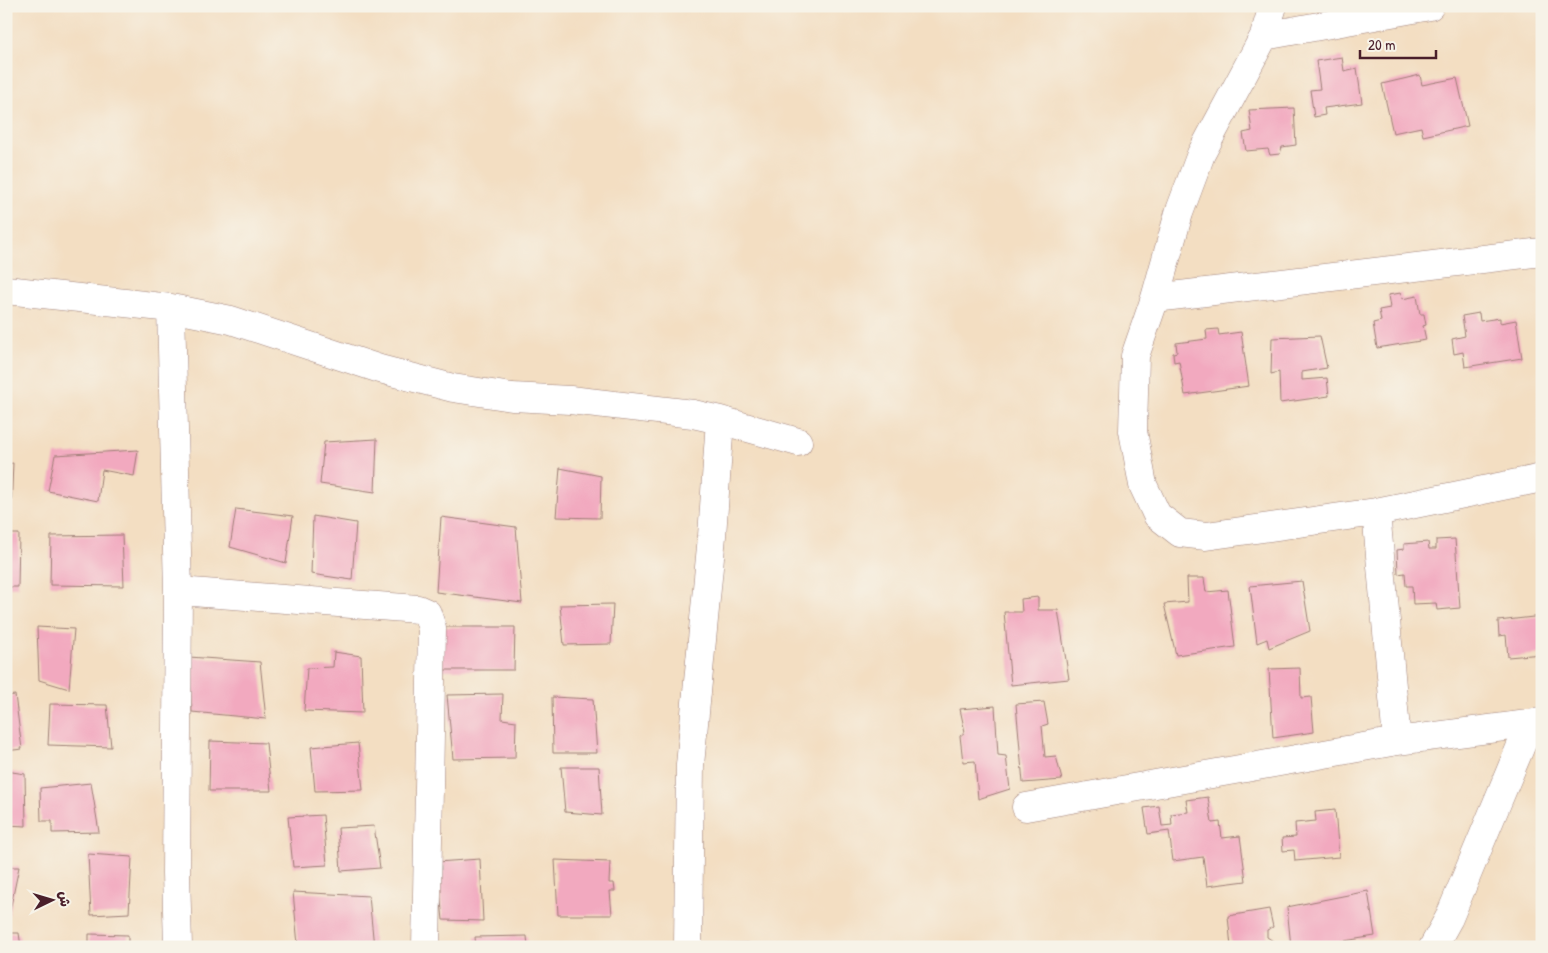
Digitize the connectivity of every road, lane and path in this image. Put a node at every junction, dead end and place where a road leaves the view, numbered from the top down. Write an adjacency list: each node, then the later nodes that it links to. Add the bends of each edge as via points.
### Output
1 (1273, 6): 3 (street)
2 (1430, 6): 3 (street)
3 (1264, 36): 6 (street, via 1201,154 1179,213)
4 (1542, 252): 6 (street)
5 (6, 290): 7 (street)
6 (1155, 298): 11 (street, via 1135,356 1133,431 1143,485 1157,515 1180,533 1206,536)
7 (171, 308): 8 (street, via 230,320 380,369 453,388 670,411); 12 (street)
8 (720, 420): 9 (street); 18 (street, via 690,765)
9 (798, 442)
10 (1542, 478): 11 (street)
11 (1376, 512): 14 (street)
12 (178, 592): 16 (street); 17 (street, via 418,609 427,614 432,628)
13 (1536, 723): 14 (street); 19 (street)
14 (1397, 741): 15 (street)
15 (1026, 807)
16 (178, 947)
17 (426, 947)
18 (688, 947)
19 (1433, 947)

